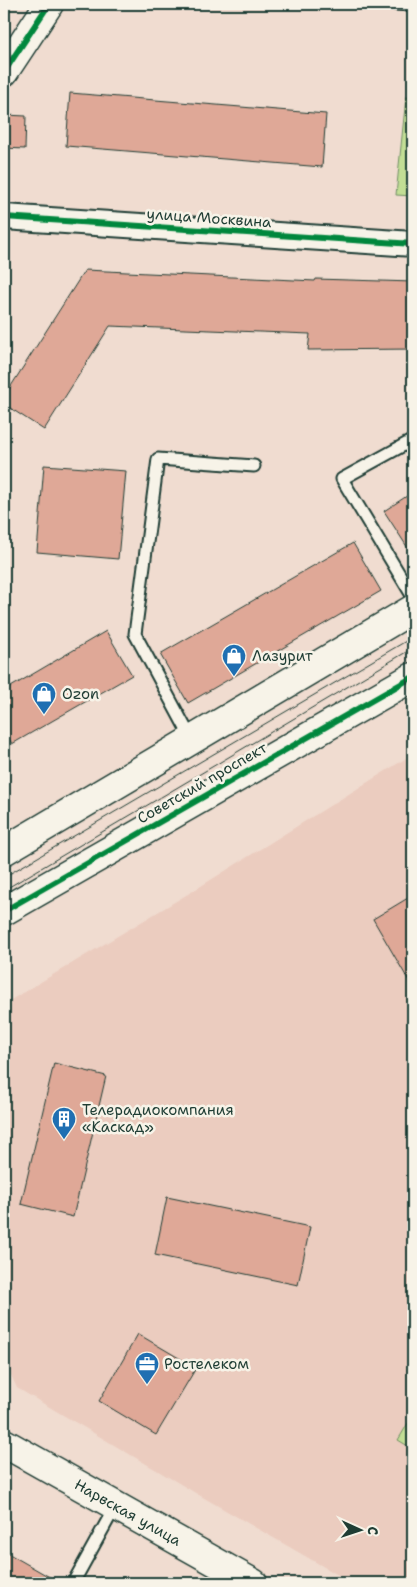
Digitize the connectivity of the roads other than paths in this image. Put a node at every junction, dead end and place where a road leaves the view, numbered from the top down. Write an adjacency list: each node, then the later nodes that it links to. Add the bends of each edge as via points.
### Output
1 (49, 4): 4 (main road)
2 (395, 4): 3 (lane)
3 (413, 5)
4 (4, 72)
5 (4, 217): 6 (street, улица Москвина)
6 (413, 244)
7 (413, 440): 9 (lane, via 342,479)
8 (254, 466): 12 (lane, via 158,459 135,634)
9 (413, 597)
10 (413, 609): 12 (main road)
11 (413, 677): 14 (main road, Советский проспект)
12 (192, 740): 13 (main road)
13 (4, 851)
14 (4, 911)
15 (4, 1443): 16 (main road, Нарвская улица)
16 (115, 1507): 17 (lane); 18 (main road, Нарвская улица)
17 (73, 1583)
18 (253, 1583)

